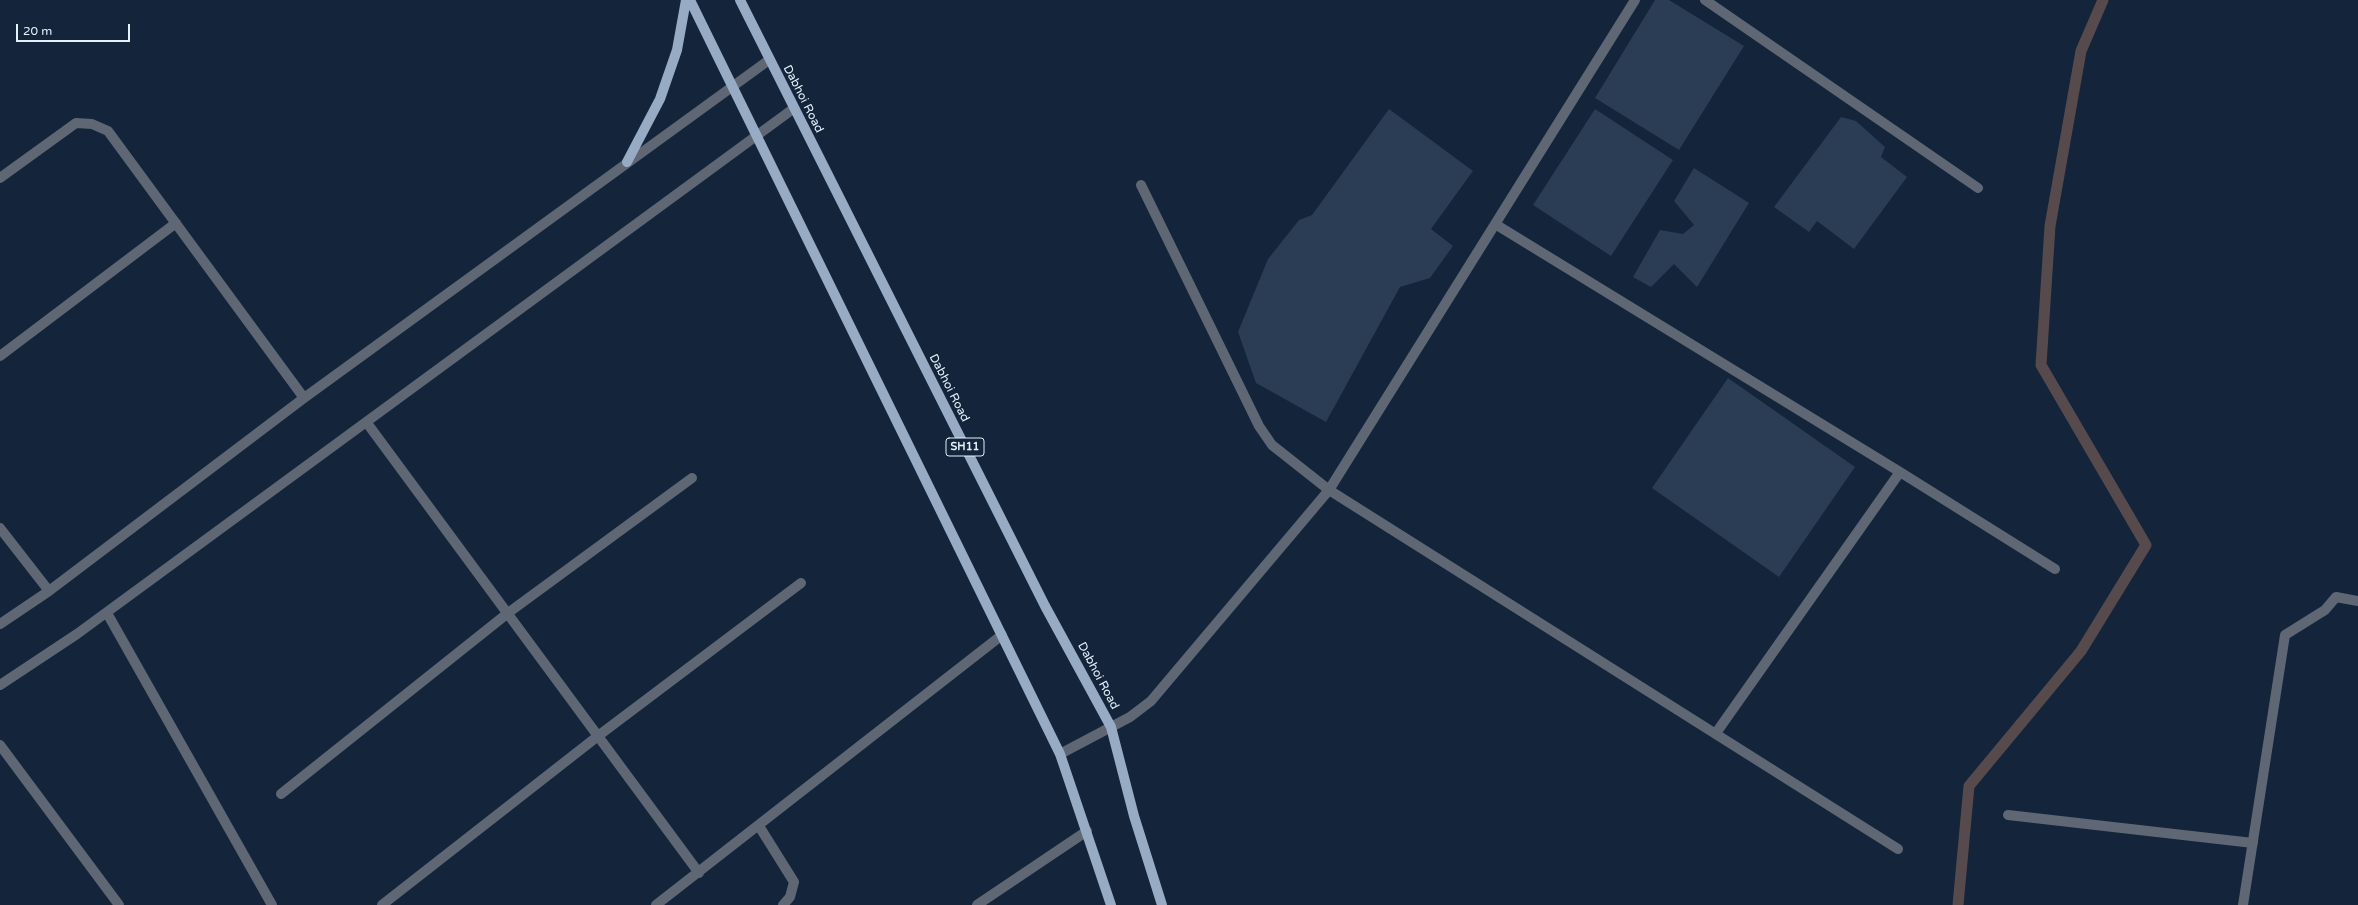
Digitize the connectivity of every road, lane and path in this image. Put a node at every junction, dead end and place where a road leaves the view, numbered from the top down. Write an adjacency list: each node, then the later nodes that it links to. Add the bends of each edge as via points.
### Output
1 (686, 0): 10 (main road, via 677,50 660,99)
2 (690, 0): 7 (main road)
3 (740, 0): 6 (main road, Dabhoi Road / SH11)
4 (1635, 0): 15 (street)
5 (1705, 0): 13 (street)
6 (769, 60): 7 (street); 8 (main road, Dabhoi Road / SH11)
7 (732, 85): 9 (main road); 10 (street)
8 (793, 109): 9 (street); 32 (main road, Dabhoi Road / SH11, via 1045,606)
9 (757, 134): 18 (street); 30 (main road)
10 (627, 162): 17 (street)
11 (0, 178): 14 (street, via 76,123 92,124 108,131)
12 (1141, 185): 21 (street, via 1259,426 1272,445)
13 (1978, 188)
14 (176, 223): 16 (street); 17 (street)
15 (1495, 224): 19 (street); 21 (street)
16 (0, 356)
17 (304, 398): 25 (street)
18 (366, 423): 27 (street); 28 (street)
19 (1900, 472): 23 (street); 33 (street)
20 (692, 478): 28 (street)
21 (1329, 490): 32 (street, via 1152,701); 33 (street)
22 (0, 528): 25 (street)
23 (2055, 569)
24 (801, 583): 34 (street)
25 (49, 590): 29 (street)
26 (2358, 601): 41 (street, via 2336,597 2325,610 2285,635)
27 (107, 612): 31 (street); 45 (street)
28 (508, 613): 34 (street); 37 (street)
29 (0, 624)
30 (1002, 635): 36 (main road); 39 (street)
31 (0, 685)
32 (1111, 727): 36 (street); 51 (main road, Dabhoi Road / SH11, via 1134,816)
33 (1716, 733): 42 (street)
34 (598, 736): 43 (street); 46 (street)
35 (0, 744): 44 (street)
36 (1060, 754): 40 (main road)
37 (281, 794)
38 (2008, 815): 41 (street)
39 (760, 826): 43 (street); 48 (street, via 794,882 790,897)
40 (1087, 831): 49 (street); 50 (main road)
41 (2253, 843): 52 (street)
42 (1898, 849)
43 (700, 873): 47 (street)
44 (119, 905)
45 (272, 905)
46 (382, 905)
47 (656, 905)
48 (784, 905)
49 (977, 905)
50 (1112, 905)
51 (1162, 905)
52 (2243, 905)

